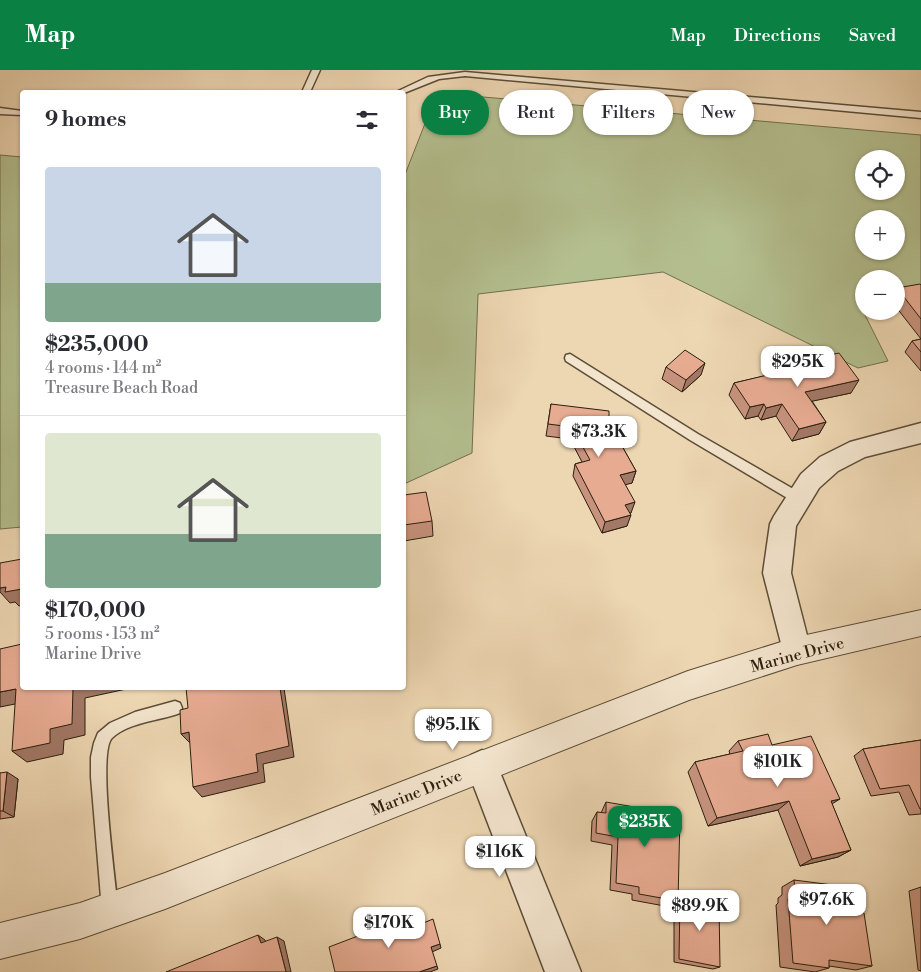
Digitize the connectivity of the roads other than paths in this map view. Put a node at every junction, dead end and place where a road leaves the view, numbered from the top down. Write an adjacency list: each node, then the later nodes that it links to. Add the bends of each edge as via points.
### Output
1 (316, 70): 2 (lane)
2 (307, 90)
3 (404, 90): 6 (lane, via 426,78 465,74)
4 (0, 111): 5 (lane)
5 (20, 113)
6 (921, 115)
7 (570, 358): 9 (lane)
8 (921, 433): 9 (street, via 859,449 830,464 810,481)
9 (798, 498): 11 (street, via 783,524 777,573)
10 (921, 623): 11 (street, Marine Drive)
11 (797, 651): 13 (street, Marine Drive, via 688,686)
12 (175, 708): 14 (lane, via 116,726 104,736 100,745 98,777)
13 (482, 766): 14 (street, Marine Drive); 16 (street)
14 (110, 910): 15 (street, Marine Drive)
15 (0, 941)
16 (563, 972)

